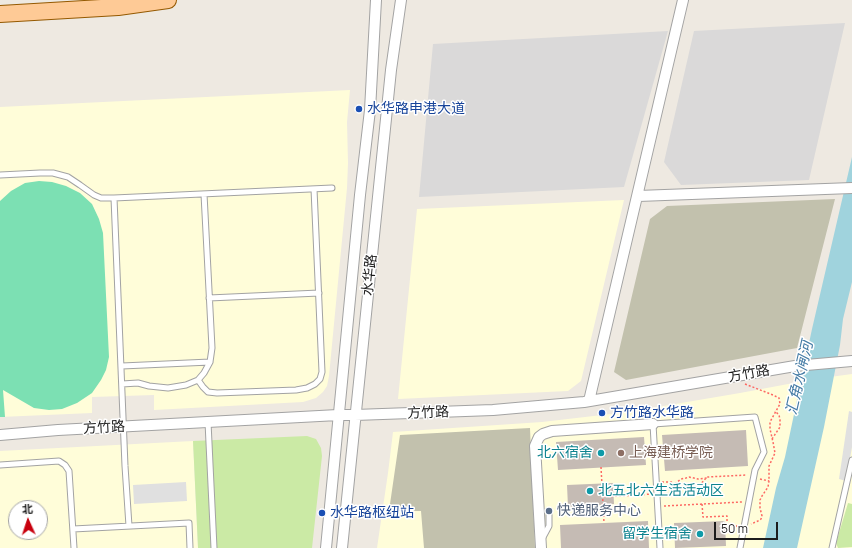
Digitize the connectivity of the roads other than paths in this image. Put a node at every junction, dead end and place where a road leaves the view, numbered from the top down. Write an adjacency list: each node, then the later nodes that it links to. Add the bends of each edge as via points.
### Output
1 (168, 0): 5 (main road, via 118,7)
2 (683, 0): 11 (street)
3 (400, 1): 22 (street, 水华路)
4 (376, 3): 21 (street, 水华路, via 370,110)
5 (0, 14)
6 (0, 175): 12 (lane, via 53,173 68,177 101,198)
7 (332, 188): 9 (lane)
8 (852, 188): 11 (street)
9 (314, 189): 10 (lane); 13 (lane)
10 (204, 194): 12 (lane); 14 (lane)
11 (638, 196): 20 (street)
12 (114, 198): 17 (lane)
13 (318, 293): 14 (lane); 18 (lane, via 322,372 315,384 296,390 217,393 208,392)
14 (209, 298): 16 (lane, via 212,348)
15 (847, 361): 20 (street, 方竹路, via 796,366)
16 (210, 362): 17 (lane); 18 (lane)
17 (122, 366): 19 (lane)
18 (198, 380): 19 (lane, via 168,388 138,383)
19 (122, 384): 25 (lane)
20 (589, 401): 22 (street, 方竹路, via 493,410)
21 (338, 415): 22 (street, 方竹路); 23 (street, 方竹路); 36 (street, 水华路)
22 (355, 415): 37 (street, 水华路)
23 (208, 422): 25 (street, 方竹路); 35 (lane)
24 (653, 424): 32 (street, via 552,431 539,437 535,446); 38 (lane); 39 (lane, via 755,417 764,452 755,470)
25 (124, 426): 26 (street, 方竹路); 30 (lane)
26 (0, 435)
27 (852, 460): 40 (lane)
28 (0, 465): 31 (lane, via 59,461 65,465 69,471)
29 (549, 515): 32 (lane, via 549,526)
30 (129, 526): 31 (lane); 34 (lane, via 189,523)
31 (73, 529): 33 (lane)
32 (541, 545)
33 (74, 548)
34 (190, 548)
35 (214, 548)
36 (326, 548)
37 (342, 548)
38 (660, 548)
39 (740, 548)
40 (832, 548)

